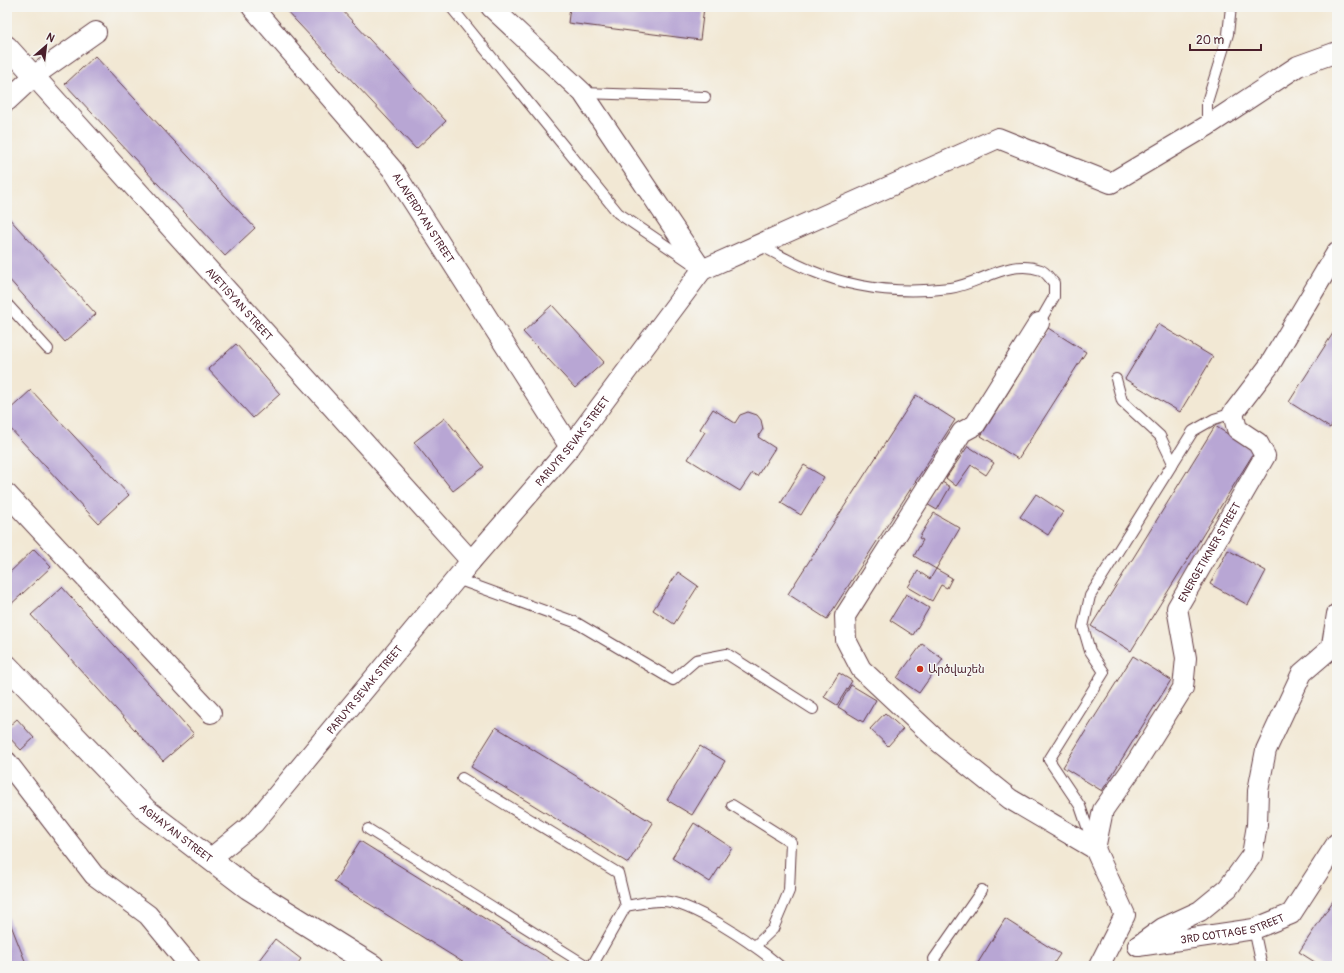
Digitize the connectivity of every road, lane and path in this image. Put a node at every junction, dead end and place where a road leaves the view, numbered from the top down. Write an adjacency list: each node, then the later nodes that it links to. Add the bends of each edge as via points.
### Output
1 (252, 7): 21 (street, ALAVERDYAN STREET, via 393,170)
2 (451, 7): 15 (lane, via 618,213)
3 (491, 7): 9 (street)
4 (1231, 7): 12 (lane, via 1228,34 1208,102)
5 (96, 32): 8 (street)
6 (7, 46): 8 (street, AVETISYAN STREET)
7 (1337, 52): 12 (street, via 1298,66)
8 (35, 75): 11 (street); 24 (street, AVETISYAN STREET)
9 (583, 92): 10 (lane); 15 (street)
10 (705, 97)
11 (7, 101)
12 (1207, 126): 13 (street, via 1110,183 998,138)
13 (760, 245): 15 (street); 17 (lane, via 810,271 840,282 875,288 951,288 1024,266 1042,271 1054,283 1054,297)
14 (1337, 252): 20 (street, via 1269,366)
15 (702, 270): 21 (street, PARUYR SEVAK STREET)
16 (7, 304): 18 (lane)
17 (1039, 323): 36 (street, via 975,425 962,432 845,616 846,640 861,669 940,743 1010,799)
18 (48, 349)
19 (1116, 379): 22 (lane, via 1122,401 1160,436)
20 (1233, 413): 22 (lane, via 1214,419 1193,431); 36 (street, ENERGETIKNER STREET, via 1237,429 1258,443 1264,456 1177,608 1186,658 1183,688 1136,764 1103,810)
21 (570, 447): 24 (street, PARUYR SEVAK STREET)
22 (1173, 463): 36 (lane, via 1090,596 1083,627 1090,651 1104,672 1049,760 1080,806)
23 (7, 494): 30 (street)
24 (471, 561): 25 (street, PARUYR SEVAK STREET)
25 (457, 579): 29 (lane, via 575,622 673,680 696,660 727,654); 37 (street, PARUYR SEVAK STREET, via 254,823)
26 (1337, 614): 27 (street)
27 (1334, 644): 43 (street, via 1302,673 1266,750 1258,791 1257,825 1252,855 1228,888 1200,911 1163,928)
28 (7, 666): 37 (street, AGHAYAN STREET, via 146,810)
29 (814, 710)
30 (211, 714)
31 (7, 762): 44 (street, via 94,875 148,915)
32 (462, 778): 39 (lane, via 618,873)
33 (732, 805): 42 (lane, via 791,842 789,891 773,929)
34 (368, 829): 46 (lane)
35 (1337, 843): 40 (street, 3RD COTTAGE STREET, via 1291,914)
36 (1095, 849): 41 (street, via 1125,915)
37 (210, 859): 45 (street, AGHAYAN STREET, via 248,888)
38 (982, 890): 49 (lane, via 934,959)
39 (626, 906): 42 (lane, via 661,901 687,906); 47 (lane)
40 (1254, 929): 43 (street, 3RD COTTAGE STREET); 51 (lane)
41 (1113, 940): 43 (street, 3RD COTTAGE STREET); 50 (street)
42 (755, 946): 48 (lane)
43 (1138, 946)
44 (190, 966)
45 (373, 966)
46 (587, 966)
47 (592, 966)
48 (780, 966)
49 (935, 966)
50 (1099, 966)
51 (1262, 966)

